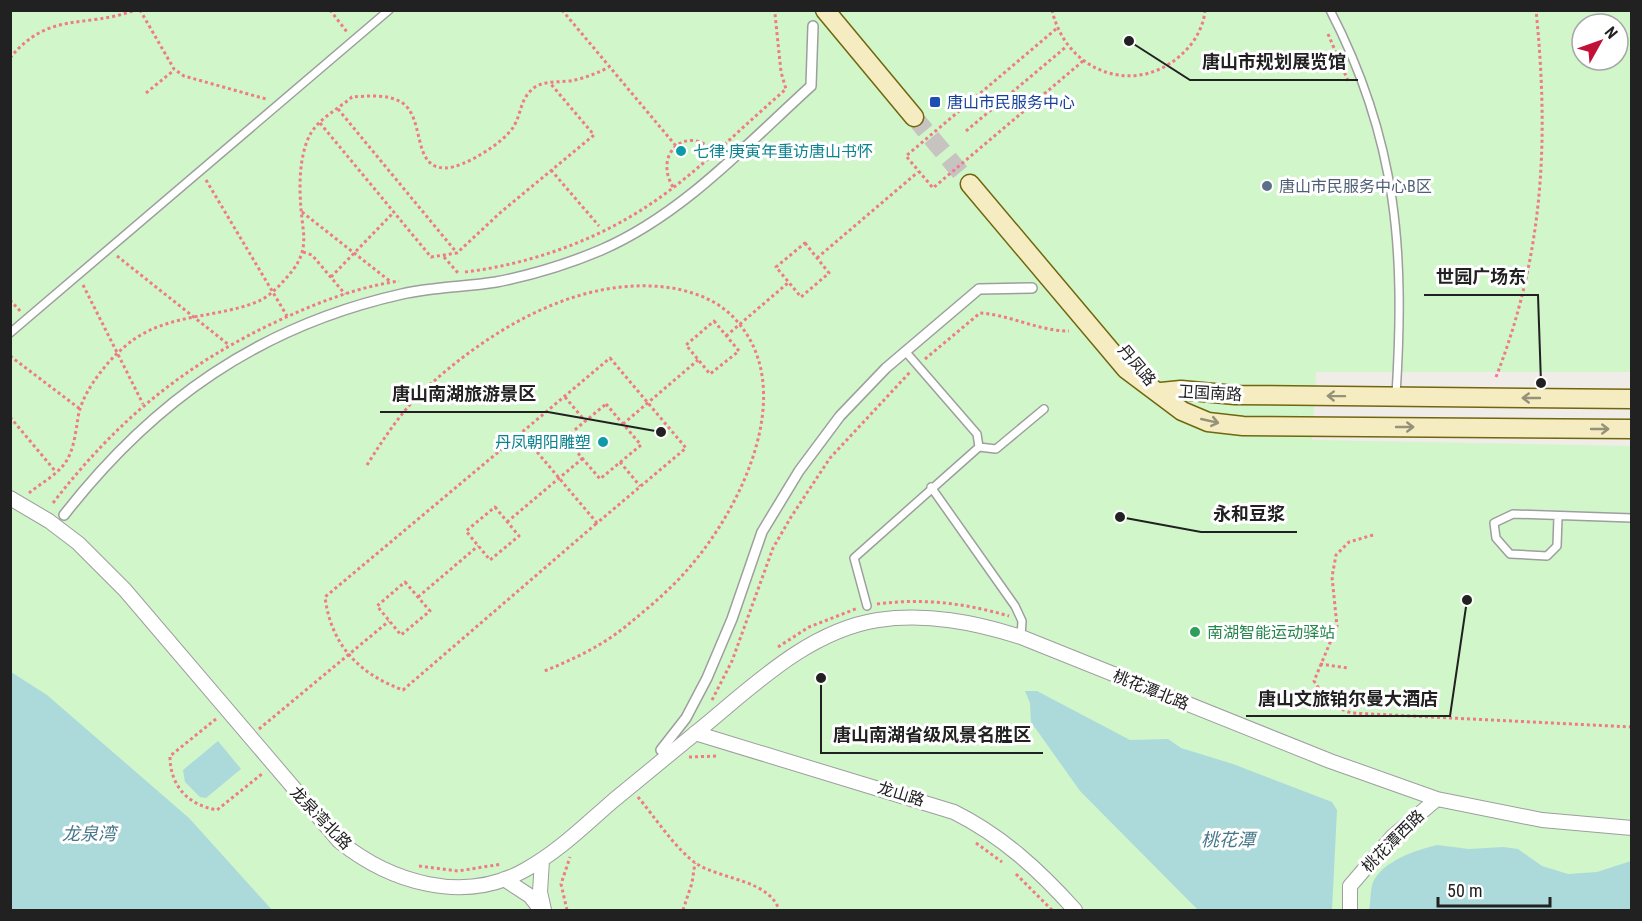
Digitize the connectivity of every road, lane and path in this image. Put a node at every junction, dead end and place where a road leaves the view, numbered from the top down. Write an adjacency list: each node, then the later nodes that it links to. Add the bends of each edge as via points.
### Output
1 (135, 10): 18 (path, via 40,30)
2 (140, 10): 25 (path, via 179,73)
3 (330, 10): 16 (path)
4 (388, 10): 16 (lane)
5 (562, 10): 20 (path)
6 (777, 10): 30 (path, via 780,72 786,88)
7 (825, 10): 8 (main road, via 919,114)
8 (840, 10)
9 (1052, 10): 14 (path)
10 (1205, 10): 19 (path, via 1194,40 1177,60 1155,72 1130,77 1104,73)
11 (1330, 10): 68 (lane, via 1365,91 1394,201 1400,292)
12 (1536, 10): 65 (path, via 1543,104 1538,220 1521,305)
13 (813, 26): 91 (street, via 811,86 663,216 625,238 556,267 498,281 404,294 346,310 286,333 209,376 164,409 98,472)
14 (1056, 29): 17 (path); 33 (path, via 906,156)
15 (1326, 31): 23 (path)
16 (354, 40): 32 (lane)
17 (1067, 46): 19 (path); 28 (path)
18 (10, 58)
19 (1083, 61): 33 (path, via 933,188)
20 (609, 67): 22 (path, via 573,81); 29 (path)
21 (173, 71): 24 (path)
22 (550, 83): 26 (path, via 528,92 510,132 481,155 447,168 436,167 424,156 416,118 400,101 352,98); 31 (path, via 594,135)
23 (1350, 87)
24 (146, 93)
25 (266, 99)
26 (338, 109): 27 (path); 41 (path)
27 (321, 123): 36 (path, via 306,143 301,167); 37 (path)
28 (966, 131)
29 (676, 146): 30 (path, via 699,140); 35 (path, via 665,165)
30 (714, 151): 35 (path)
31 (551, 170): 38 (path); 41 (path)
32 (200, 171): 46 (lane); 53 (path)
33 (919, 171): 44 (path)
34 (974, 180): 66 (main road, 丹凤路)
35 (673, 187): 45 (path, via 622,223 589,238 545,255)
36 (301, 210): 39 (path, via 305,226); 42 (path)
37 (393, 213): 42 (path); 43 (path, via 431,257)
38 (599, 226)
39 (303, 252): 48 (path, via 312,255); 53 (path)
40 (113, 253): 60 (path)
41 (457, 253): 43 (path)
42 (353, 254): 48 (path); 50 (path)
43 (444, 256): 45 (path)
44 (817, 258): 51 (path, via 829,273 801,297); 51 (path, via 805,243 776,267)
45 (458, 273): 47 (path)
46 (78, 275): 58 (lane); 61 (path)
47 (447, 275)
48 (331, 277): 54 (path)
49 (402, 281): 50 (path)
50 (391, 282): 54 (path)
51 (789, 282): 56 (path)
52 (1032, 288): 62 (street, via 979,289)
53 (273, 292): 55 (path); 61 (path, via 261,300 192,315 135,338)
54 (345, 294): 55 (path)
55 (287, 316): 60 (path)
56 (740, 324): 59 (path); 82 (path, via 706,298 660,286 624,287 572,299 517,322 454,365 402,414); 105 (path, via 760,364 763,409 752,464 732,505 688,569 640,614 598,646)
57 (1069, 331): 106 (path, via 1048,331 980,313 916,366 878,404 830,458 773,548 732,661)
58 (10, 333)
59 (726, 336): 64 (path, via 739,351 711,374); 64 (path, via 714,321 686,345)
60 (229, 345): 71 (path)
61 (118, 351): 71 (path); 73 (path, via 86,395)
62 (905, 351): 79 (lane, via 978,434); 113 (street, via 840,416 780,501 762,532 707,678 686,718)
63 (10, 356): 73 (path)
64 (698, 360): 70 (path)
65 (1496, 376)
66 (1161, 392): 68 (main road, 卫国南路, one-way to 66); 77 (main road, 卫国南路, one-way to 77, via 1182,411 1208,422 1244,426)
67 (565, 397): 70 (path, via 610,358); 75 (path); 78 (path)
68 (1395, 398): 69 (main road, 卫国南路, one-way to 68)
69 (1632, 399)
70 (648, 403): 76 (path); 85 (path, via 686,448)
71 (143, 405): 90 (path, via 86,460)
72 (1044, 409): 79 (lane, via 996,449)
73 (80, 410): 83 (path, via 67,460)
74 (10, 417): 83 (path)
75 (585, 421): 76 (path, via 606,404); 80 (path, via 565,438)
76 (623, 424): 81 (path, via 641,445)
77 (1632, 429)
78 (521, 433): 84 (path); 102 (path, via 325,597 331,626)
79 (979, 447): 86 (lane)
80 (583, 458): 81 (path, via 600,479); 84 (path)
81 (620, 462): 85 (path)
82 (367, 465)
83 (56, 472): 88 (path, via 27,494)
84 (559, 478): 94 (path); 95 (path)
85 (640, 487): 95 (path)
86 (931, 487): 99 (lane, via 854,558); 101 (lane, via 1015,606 1022,621)
87 (10, 498): 112 (street, 龙泉湾北路, via 49,521 98,562)
88 (35, 499)
89 (44, 504): 91 (path)
90 (53, 504)
91 (64, 516)
92 (1558, 517): 92 (lane, via 1506,516 1494,523 1496,538 1510,554 1547,555 1557,546); 93 (lane)
93 (1632, 518)
94 (507, 522): 97 (path, via 519,536 490,560); 97 (path, via 495,507 487,513 466,531)
95 (597, 523): 102 (path, via 403,690 376,678)
96 (1373, 535): 103 (path, via 1348,542 1336,555 1332,576 1337,626)
97 (478, 546): 98 (path)
98 (418, 597): 100 (path, via 430,611 401,635); 100 (path, via 405,582 376,606)
99 (867, 606)
100 (389, 621): 102 (path)
101 (1020, 637): 111 (street, 桃花潭北路, via 948,618 877,620 821,640 792,656); 118 (street, 桃花潭北路, via 1330,761)
102 (348, 656): 110 (path)
103 (1320, 664): 104 (path); 109 (path, via 1314,681 1322,697 1338,710 1352,713)
104 (1348, 668)
105 (542, 672)
106 (711, 702)
107 (217, 717): 116 (path, via 170,756 170,772 178,788 189,800 217,810)
108 (253, 719): 110 (path)
109 (1632, 727)
110 (261, 728): 112 (path)
111 (695, 733): 122 (street, 龙泉湾北路); 129 (street, 龙山路, via 954,812 987,828 1018,852)
112 (249, 738): 128 (street, 龙泉湾北路, via 339,841 383,871 448,887)
113 (661, 750)
114 (720, 756): 115 (path)
115 (688, 757)
116 (264, 772)
117 (635, 793): 124 (path)
118 (1437, 799): 119 (street, 桃花潭北路, via 1542,820); 135 (street, 桃花潭西路, via 1393,836 1350,886)
119 (1632, 828)
120 (973, 841): 125 (path)
121 (571, 855): 131 (path, via 561,884)
122 (542, 860): 128 (street, 龙泉湾北路); 130 (street)
123 (504, 863): 126 (path, via 458,871)
124 (695, 863): 132 (path); 133 (path, via 726,878 757,886 776,901)
125 (1004, 863)
126 (417, 865)
127 (1011, 869): 134 (path)
128 (504, 879): 130 (street)
129 (1072, 909)
130 (543, 910)
131 (567, 910)
132 (683, 910)
133 (779, 910)
134 (1052, 910)
135 (1350, 910)

